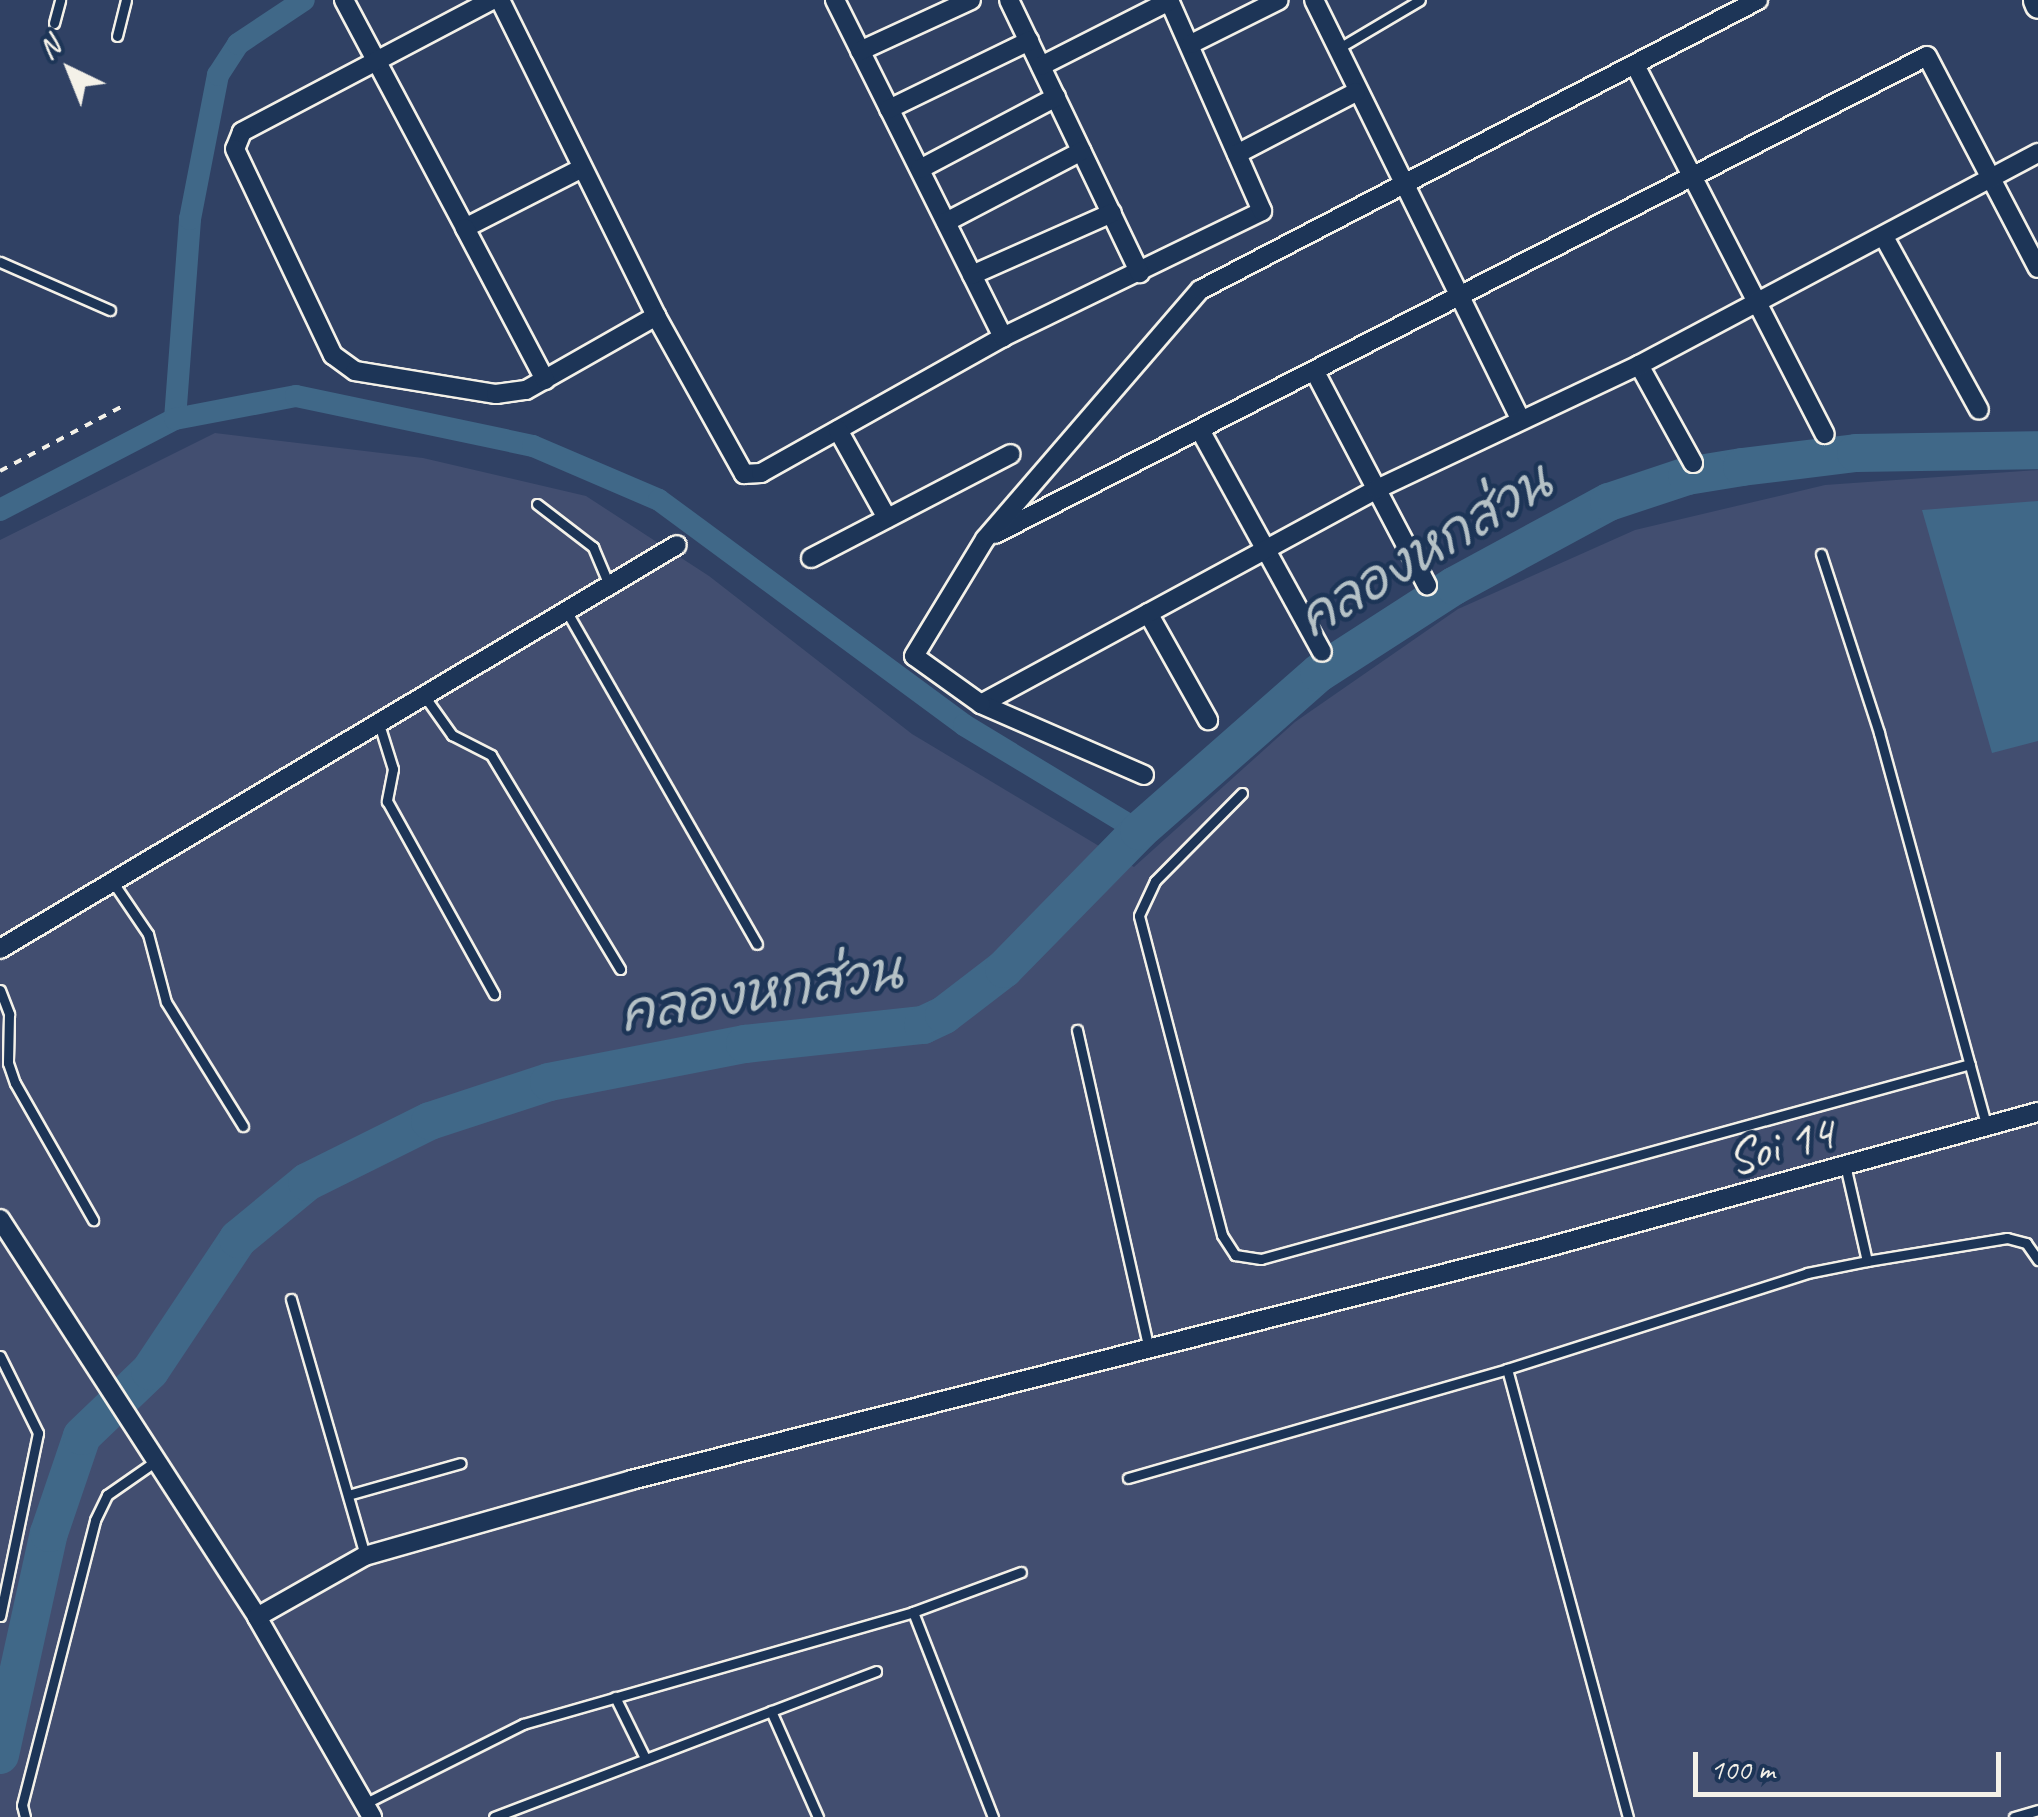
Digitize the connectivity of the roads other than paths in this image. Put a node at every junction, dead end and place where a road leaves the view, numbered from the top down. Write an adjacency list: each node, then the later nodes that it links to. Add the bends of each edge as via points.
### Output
1 (60, 0): 13 (lane)
2 (126, 0): 14 (lane)
3 (344, 0): 19 (street)
4 (496, 0): 19 (street); 28 (street)
5 (835, 0): 18 (street)
6 (971, 0): 18 (street)
7 (1009, 0): 15 (street)
8 (1279, 0): 16 (street)
9 (1314, 0): 17 (street)
10 (1420, 0): 17 (lane)
11 (1758, 0): 21 (street)
12 (1169, 1): 16 (street); 20 (street)
13 (54, 23)
14 (117, 36)
15 (1030, 42): 20 (street); 24 (street)
16 (1191, 44): 27 (street)
17 (1336, 50): 22 (street)
18 (860, 51): 24 (street)
19 (374, 59): 35 (street); 48 (street, via 242,132 234,148 333,354 356,371 496,394)
20 (1041, 66): 23 (street)
21 (1635, 66): 30 (street); 32 (street)
22 (1356, 92): 27 (street); 32 (street)
23 (1056, 97): 25 (street); 29 (street)
24 (889, 109): 29 (street)
25 (1082, 151): 33 (street); 34 (street)
26 (2038, 153): 31 (street)
27 (1237, 154): 39 (street, via 1262,211)
28 (582, 168): 35 (street); 44 (street)
29 (920, 169): 34 (street)
30 (1693, 181): 31 (street, via 1927,56); 41 (street); 42 (street)
31 (1994, 182): 36 (street); 38 (street)
32 (1404, 186): 41 (street); 59 (street, via 1200,290)
33 (1112, 213): 39 (street); 40 (street)
34 (946, 222): 40 (street)
35 (465, 228): 48 (street)
36 (1884, 238): 42 (street); 49 (street)
37 (0, 262): 43 (lane)
38 (2038, 268)
39 (1140, 273): 45 (street)
40 (972, 274): 45 (street)
41 (1458, 300): 47 (street); 50 (street)
42 (1759, 303): 46 (street); 53 (street)
43 (110, 310)
44 (656, 316): 48 (street); 51 (street, via 744,474)
45 (1003, 336): 51 (street)
46 (1639, 364): 50 (street); 55 (street)
47 (1315, 372): 52 (street); 56 (street)
48 (544, 380)
49 (1979, 410)
50 (1519, 416): 56 (street)
51 (838, 430): 58 (street)
52 (1200, 430): 59 (street); 61 (street)
53 (1825, 434)
54 (1011, 454): 58 (street)
55 (1693, 463)
56 (1377, 490): 61 (street); 65 (street)
57 (537, 504): 64 (lane, via 594,547)
58 (887, 518): 63 (street)
59 (985, 539): 70 (street, via 914,656)
60 (677, 545): 64 (street)
61 (1265, 549): 66 (street); 68 (street)
62 (1820, 554): 82 (lane, via 1879,733)
63 (811, 558)
64 (610, 585): 67 (street)
65 (1427, 585)
66 (1148, 612): 70 (street); 71 (street)
67 (568, 614): 69 (street); 77 (lane)
68 (1322, 652)
69 (424, 695): 72 (street); 78 (lane, via 452,736 491,755)
70 (981, 704): 73 (street)
71 (1208, 720)
72 (379, 721): 75 (street); 80 (lane, via 394,769 387,801)
73 (1144, 775)
74 (1242, 793): 82 (lane, via 1155,881 1139,916 1222,1235 1236,1255 1261,1259)
75 (112, 881): 76 (street); 84 (lane, via 148,934 166,1002)
76 (2, 944)
77 (757, 944)
78 (620, 969)
79 (0, 990): 88 (lane, via 9,1014 8,1063 15,1083)
80 (494, 994)
81 (1077, 1030): 92 (lane)
82 (1970, 1064): 85 (lane)
83 (2038, 1112): 85 (street, Soi 14)
84 (242, 1126)
85 (1987, 1127): 86 (street, Soi 14)
86 (1846, 1170): 90 (lane); 92 (street, Soi 14)
87 (0, 1219): 95 (street)
88 (92, 1220)
89 (2038, 1260): 90 (lane, via 2026,1242 2007,1238)
90 (1868, 1261): 94 (lane, via 1807,1273)
91 (290, 1299): 98 (lane)
92 (1150, 1349): 99 (street, Soi 14, via 631,1480)
93 (0, 1356): 102 (lane, via 38,1433)
94 (1507, 1370): 97 (lane); 114 (lane)
95 (150, 1458): 103 (street); 110 (lane, via 107,1495 95,1520 22,1804)
96 (461, 1464): 98 (lane)
97 (1128, 1478)
98 (348, 1495): 99 (lane)
99 (365, 1556): 103 (street, Soi 14)
100 (1021, 1572): 101 (lane)
101 (913, 1612): 105 (lane); 113 (lane)
102 (0, 1616)
103 (258, 1617): 108 (street)
104 (876, 1671): 106 (lane)
105 (615, 1698): 107 (lane); 108 (lane, via 523,1724)
106 (772, 1710): 107 (lane); 112 (lane)
107 (645, 1758): 111 (lane)
108 (368, 1810)
109 (2038, 1810): 115 (lane)
110 (25, 1817)
111 (494, 1817)
112 (818, 1817)
113 (993, 1817)
114 (1628, 1817)
115 (2014, 1817)

